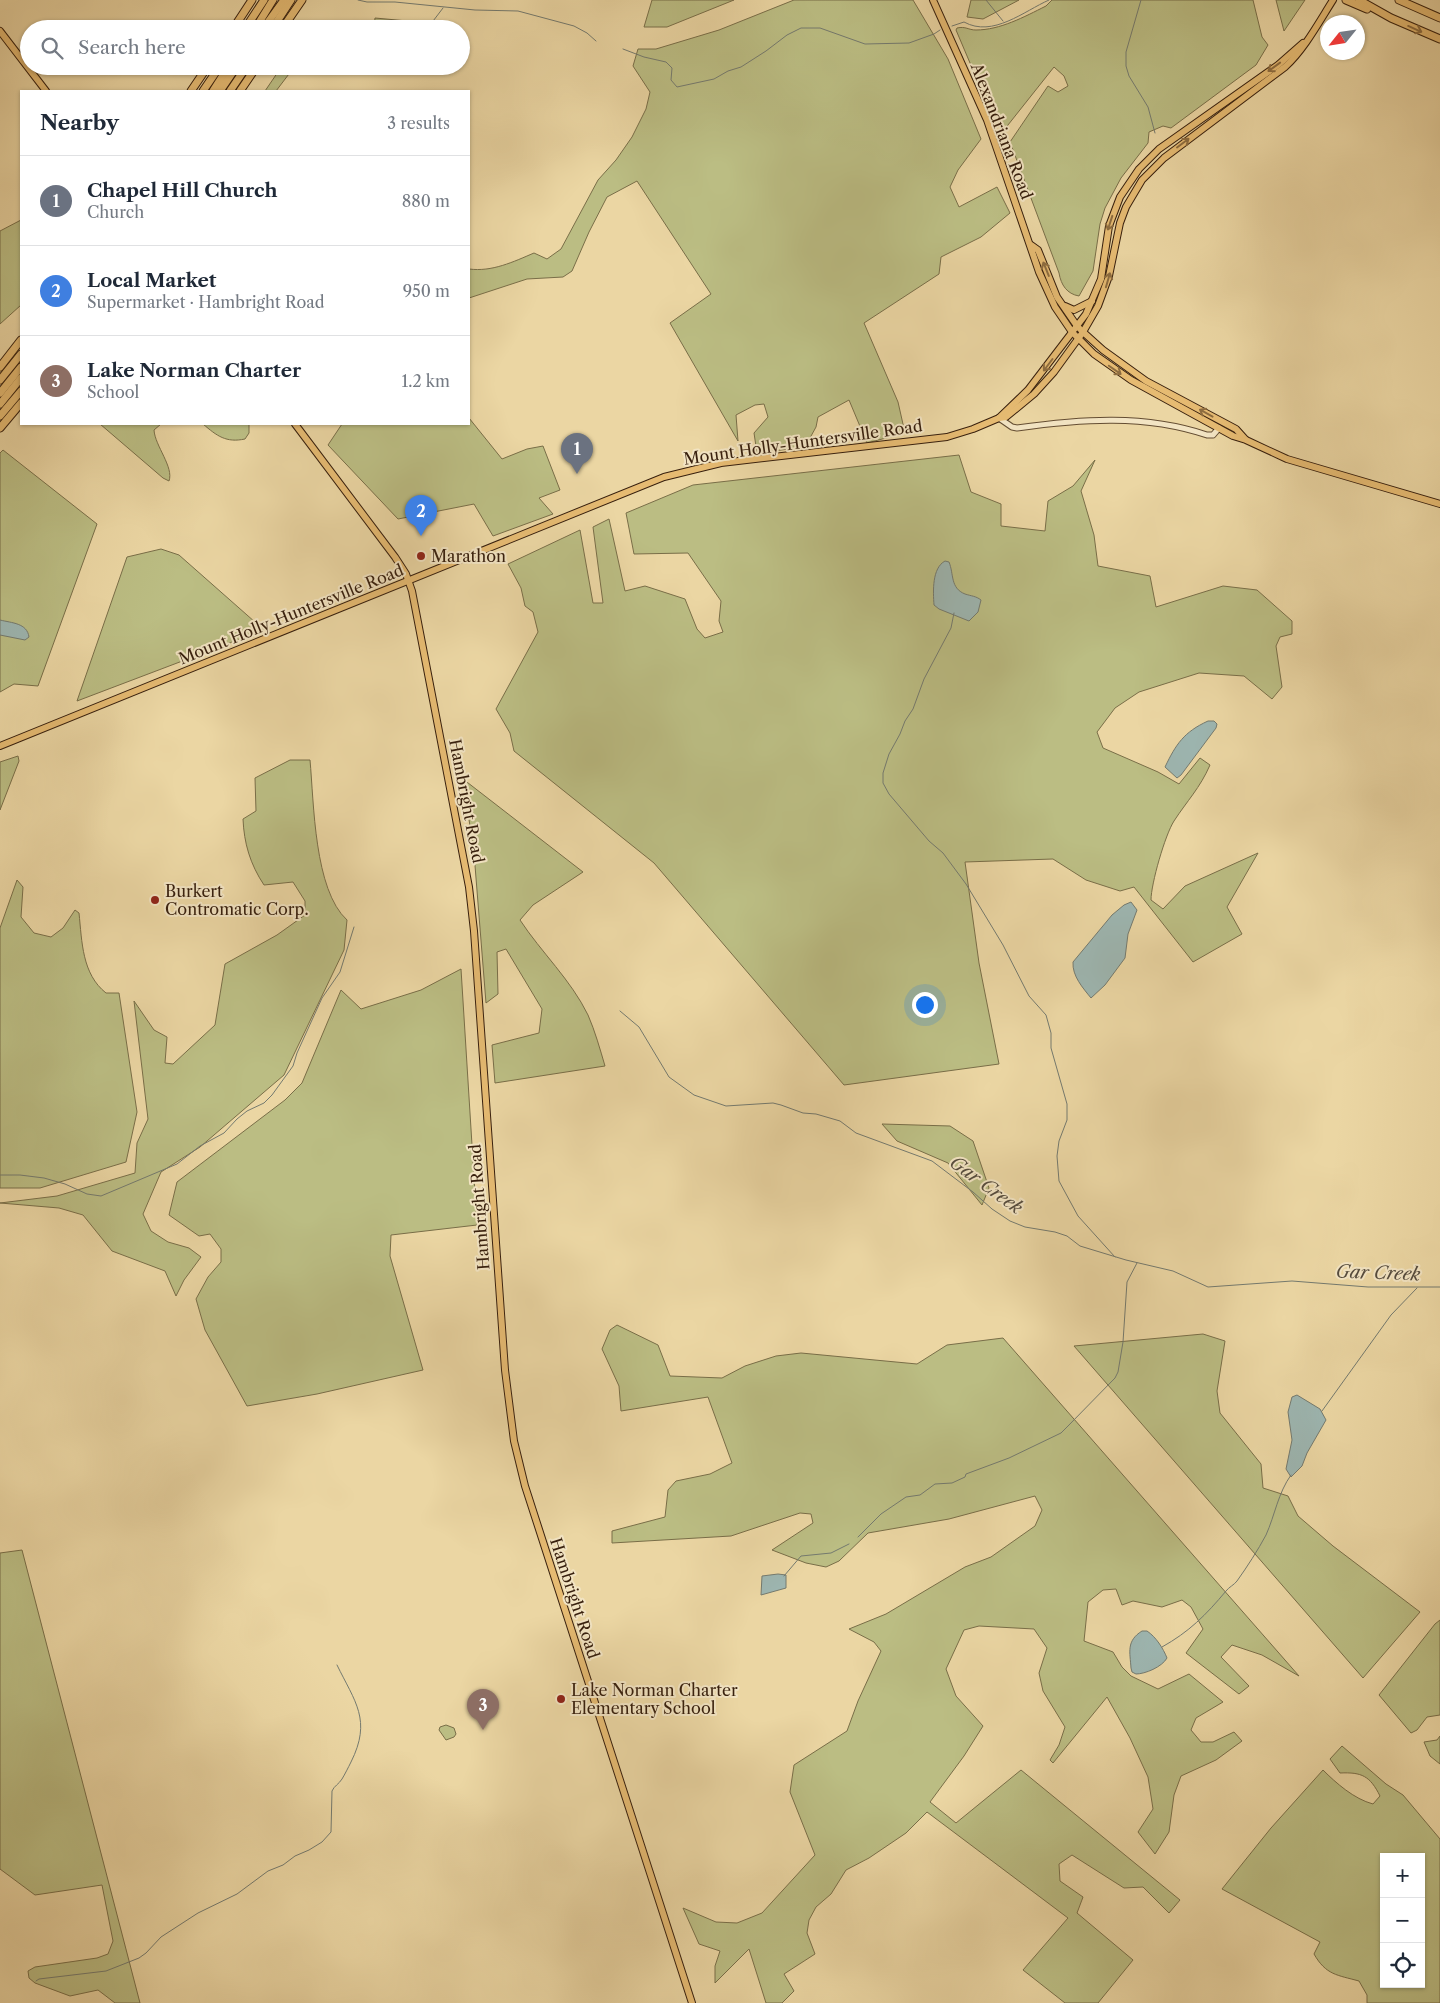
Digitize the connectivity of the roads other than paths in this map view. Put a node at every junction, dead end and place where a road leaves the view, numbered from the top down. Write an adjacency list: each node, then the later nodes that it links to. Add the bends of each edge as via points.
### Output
1 (252, 0): 14 (highway)
2 (264, 0): 15 (highway)
3 (273, 0): 16 (highway)
4 (284, 0): 17 (highway)
5 (291, 0): 18 (highway)
6 (302, 0): 19 (highway)
7 (933, 0): 38 (main road, Alexandriana Road, via 987,120)
8 (1333, 0): 22 (main road)
9 (1346, 0): 12 (highway)
10 (1359, 0): 12 (highway)
11 (1399, 0): 13 (highway)
12 (1391, 18): 21 (highway, one-way to 21)
13 (1440, 18)
14 (238, 20)
15 (251, 20)
16 (261, 20)
17 (269, 20)
18 (278, 20)
19 (289, 20)
20 (0, 30): 23 (main road)
21 (1440, 39)
22 (1304, 43): 40 (main road, Mount Holly-Huntersville Road, one-way to 40, via 1159,149 1139,169 1120,197 1109,226 1101,279); 43 (main road, Mount Holly-Huntersville Road, one-way to 22, via 1105,292 1120,224 1142,180 1164,158 1285,67)
23 (20, 57)
24 (34, 75): 31 (main road)
25 (202, 75): 32 (highway)
26 (214, 75): 33 (highway)
27 (224, 75): 34 (highway)
28 (231, 75): 35 (highway)
29 (241, 75): 36 (highway)
30 (251, 75): 37 (highway)
31 (45, 90)
32 (192, 90)
33 (204, 90)
34 (214, 90)
35 (221, 90)
36 (231, 90)
37 (241, 90)
38 (1031, 245): 39 (main road, Alexandriana Road, one-way to 38, via 1038,250); 42 (main road, Alexandriana Road, via 1031,253 1048,293)
39 (1057, 297): 40 (main road, via 1067,308 1074,310); 41 (main road, Alexandriana Road)
40 (1093, 300): 41 (main road, Mount Holly-Huntersville Road)
41 (1076, 326): 42 (main road, Mount Holly-Huntersville Road); 43 (main road)
42 (1072, 332): 44 (main road); 56 (main road, Mount Holly-Huntersville Road, one-way to 56, via 1028,390)
43 (1083, 332): 44 (main road, Mount Holly-Huntersville Road); 60 (main road, one-way to 43, via 1236,429 1146,381)
44 (1078, 339): 56 (main road, Mount Holly-Huntersville Road, via 1031,398 1006,417); 59 (main road, one-way to 59, via 1098,358 1130,380)
45 (20, 341): 47 (highway)
46 (20, 355): 50 (highway)
47 (0, 366)
48 (20, 368): 52 (highway)
49 (20, 379): 53 (highway)
50 (0, 380)
51 (20, 392): 55 (highway)
52 (0, 393)
53 (0, 404)
54 (20, 404): 58 (highway)
55 (0, 416)
56 (999, 418): 59 (street, via 1012,428 1120,420 1166,425 1207,435 1213,435); 62 (main road, Mount Holly-Huntersville Road, via 947,436 721,463 681,472 643,484)
57 (296, 425): 62 (main road, Hambright Road)
58 (0, 428)
59 (1219, 428): 60 (main road)
60 (1246, 440): 61 (main road, via 1287,459)
61 (1440, 504)
62 (410, 581): 63 (main road, Mount Holly-Huntersville Road); 64 (main road, Hambright Road, via 469,887 505,1370 514,1441 564,1610)
63 (0, 746)
64 (692, 2003)

